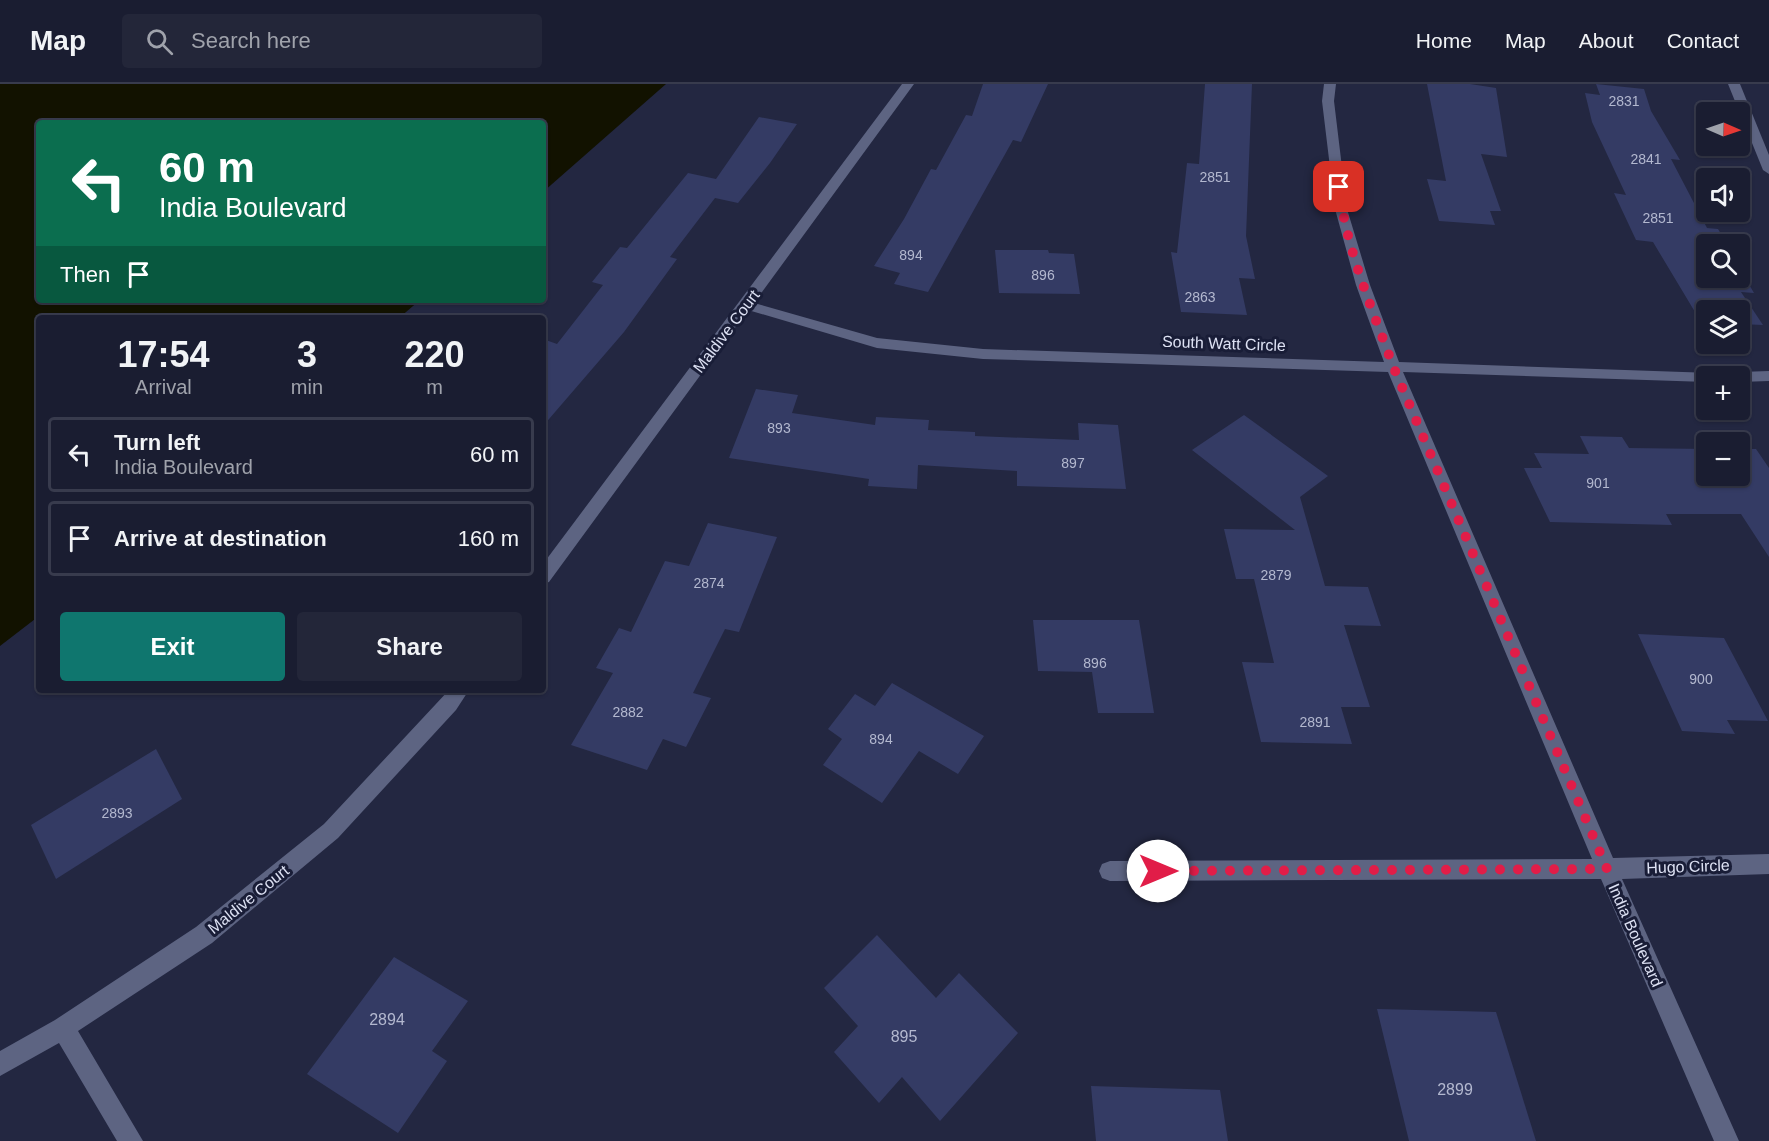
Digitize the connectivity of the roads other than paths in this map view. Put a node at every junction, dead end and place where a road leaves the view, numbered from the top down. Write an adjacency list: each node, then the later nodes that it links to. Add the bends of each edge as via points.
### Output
1 (908, 84): 5 (street, Maldive Court)
2 (1330, 84): 6 (street, India Boulevard, via 1328,101 1341,208 1363,285)
3 (1734, 84): 4 (street)
4 (1769, 170)
5 (746, 304): 6 (street, South Watt Circle, via 877,343 983,354); 10 (street, Maldive Court)
6 (1393, 366): 8 (street, South Watt Circle); 13 (street, India Boulevard)
7 (1769, 376): 9 (street)
8 (1696, 377)
9 (1750, 377)
10 (546, 573)
11 (457, 693): 15 (street, Maldive Court, via 331,831 204,935)
12 (1769, 864): 13 (street, Hugo Circle)
13 (1607, 869): 14 (street, Hugo Circle); 18 (street, India Boulevard)
14 (1110, 871)
15 (63, 1028): 16 (street, Maldive Court); 17 (street)
16 (0, 1064)
17 (130, 1141)
18 (1726, 1141)

